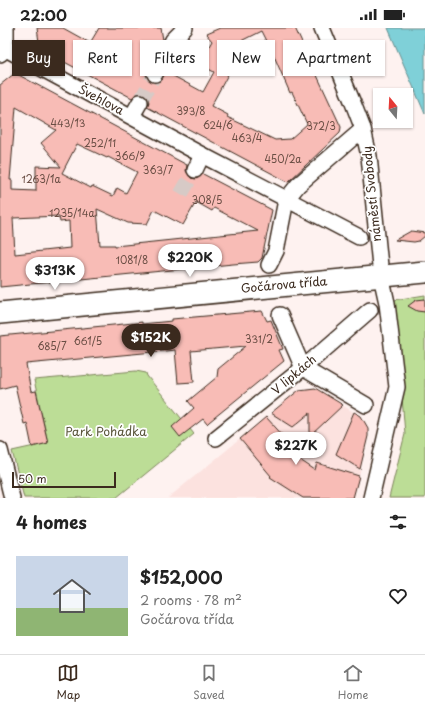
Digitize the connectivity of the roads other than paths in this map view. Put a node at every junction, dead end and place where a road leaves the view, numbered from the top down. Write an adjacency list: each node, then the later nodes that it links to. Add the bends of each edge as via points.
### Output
1 (6, 28): 5 (street)
2 (185, 28): 4 (street)
3 (322, 28): 8 (street)
4 (173, 40)
5 (3, 51): 7 (street, Švehlova)
6 (140, 102): 7 (street)
7 (132, 116): 9 (street, Švehlova)
8 (362, 129): 11 (street, náměstí Svobody, via 298,185); 15 (street, náměstí Svobody, via 369,156)
9 (202, 155): 10 (street); 11 (street, Švehlova)
10 (195, 170)
11 (286, 200): 12 (street, Švehlova); 13 (street, náměstí Svobody, via 276,251)
12 (360, 237)
13 (268, 265)
14 (425, 272): 15 (street, Gočárova třída)
15 (380, 276): 17 (street, Gočárova třída); 24 (street, náměstí Svobody, via 387,303 397,386)
16 (370, 310): 19 (street, V lipkách)
17 (0, 313)
18 (280, 315): 19 (street)
19 (303, 368): 20 (street); 21 (street, V lipkách)
20 (366, 405)
21 (216, 438)
22 (0, 450): 23 (street)
23 (12, 498)
24 (371, 498)

